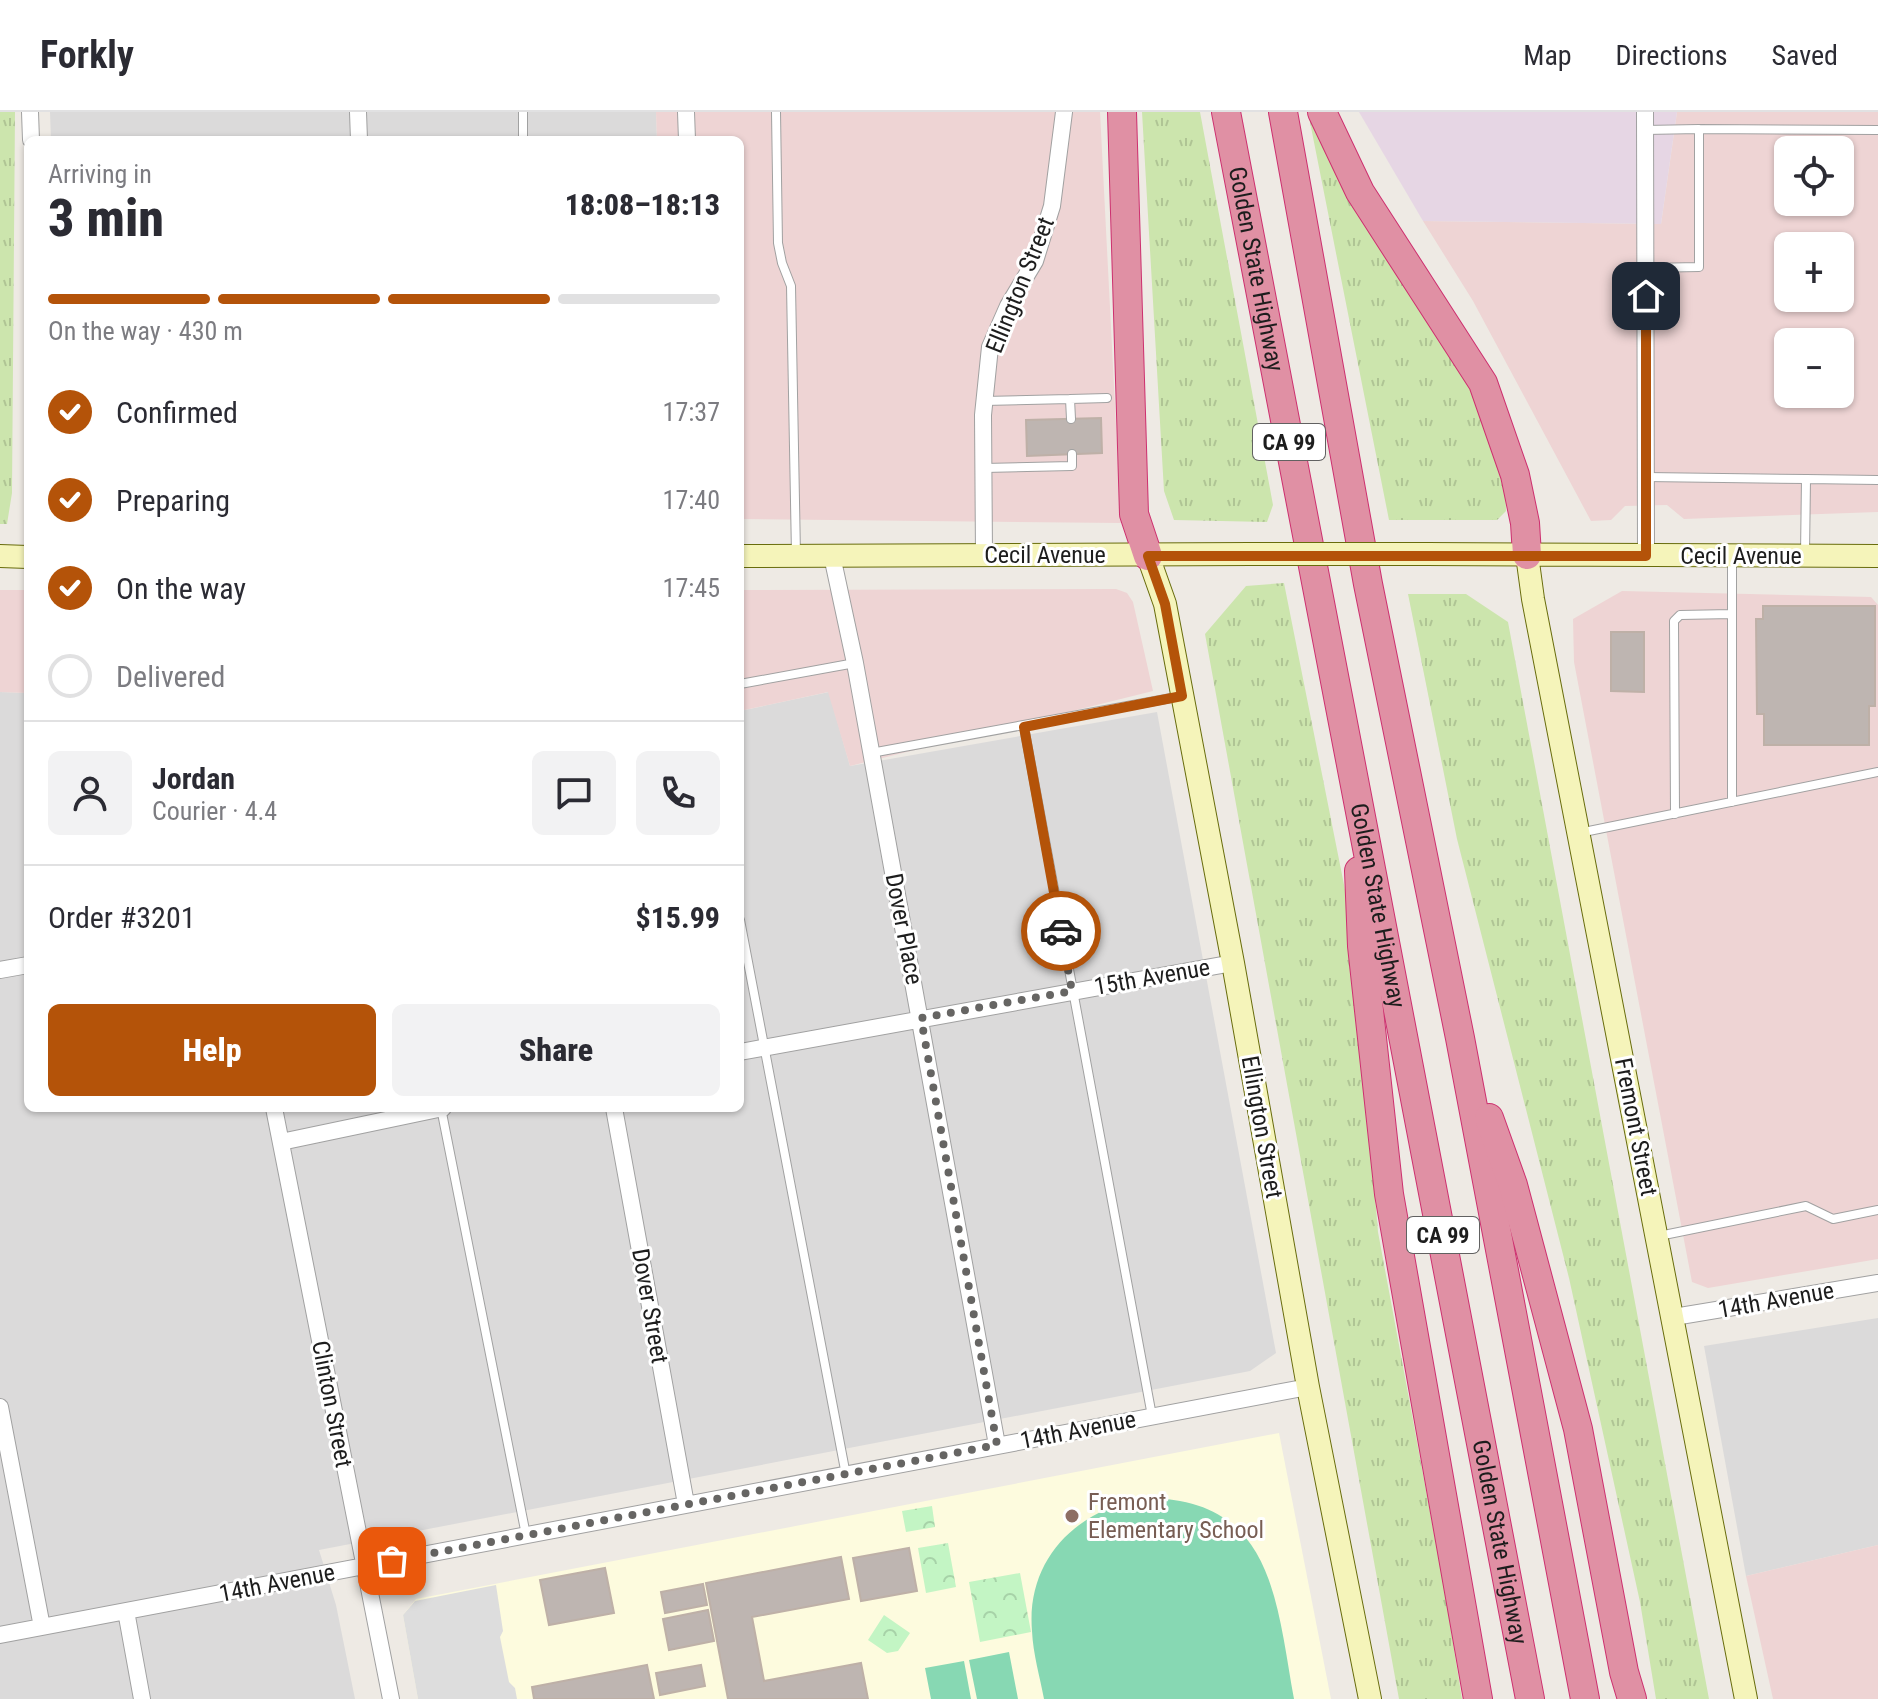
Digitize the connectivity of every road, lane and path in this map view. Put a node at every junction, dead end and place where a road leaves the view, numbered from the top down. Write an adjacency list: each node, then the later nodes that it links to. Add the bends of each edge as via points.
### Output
1 (30, 112): 15 (street)
2 (358, 112): 16 (street)
3 (523, 112): 17 (lane)
4 (686, 112): 18 (street)
5 (776, 112): 33 (lane, via 778,243 791,286)
6 (1064, 112): 22 (street, Ellington Street, via 1052,206 1035,261 990,347)
7 (1122, 112): 35 (highway, via 1134,514)
8 (1226, 112): 47 (highway, Golden State Highway / CA 99)
9 (1283, 112): 58 (highway, CA 99, via 1368,584)
10 (1322, 112): 30 (highway, via 1360,192 1483,383 1515,475)
11 (1645, 112): 13 (street)
12 (1699, 129): 13 (lane); 14 (lane); 19 (lane, via 1699,267)
13 (1645, 130): 19 (street)
14 (1878, 130)
15 (31, 136)
16 (359, 136)
17 (523, 136)
18 (687, 136)
19 (1645, 268): 26 (street)
20 (1107, 398): 21 (lane)
21 (1070, 399): 22 (lane); 23 (lane)
22 (984, 401): 25 (street, Ellington Street)
23 (1071, 419)
24 (1072, 454): 25 (lane, via 1072,466)
25 (983, 468): 29 (street, Ellington Street)
26 (1646, 477): 27 (lane); 36 (street)
27 (1806, 479): 28 (lane); 38 (lane)
28 (1878, 480)
29 (984, 555): 34 (main road, Cecil Avenue); 35 (main road, Cecil Avenue)
30 (1527, 555): 35 (main road, Cecil Avenue, bridge); 36 (main road, Cecil Avenue); 51 (main road, Fremont Street)
31 (0, 556): 40 (main road)
32 (744, 556): 33 (main road, Cecil Avenue)
33 (796, 556): 34 (main road, Cecil Avenue)
34 (832, 556): 42 (street, Dover Place)
35 (1148, 556): 44 (main road, Ellington Street, via 1165,604)
36 (1646, 556): 37 (main road, Cecil Avenue)
37 (1732, 556): 38 (main road, Cecil Avenue); 41 (lane)
38 (1805, 556): 39 (main road, Cecil Avenue)
39 (1878, 556)
40 (24, 557)
41 (1732, 614): 49 (lane); 50 (lane, via 1680,615 1674,621)
42 (855, 663): 43 (lane); 46 (street, Dover Place)
43 (744, 683)
44 (1182, 696): 45 (lane); 53 (main road, Ellington Street)
45 (1024, 727): 46 (lane); 56 (lane)
46 (871, 753): 57 (street, Dover Place)
47 (1353, 771): 84 (highway, via 1362,946 1389,1194); 85 (highway, Golden State Highway / CA 99)
48 (1878, 772): 49 (lane)
49 (1732, 802): 50 (lane)
50 (1675, 814): 51 (lane)
51 (1579, 833): 67 (main road, Fremont Street)
52 (744, 942): 59 (lane)
53 (1233, 963): 56 (street, 15th Avenue); 70 (main road, Ellington Street)
54 (24, 966): 55 (street)
55 (0, 970)
56 (1072, 991): 57 (street, 15th Avenue); 72 (lane)
57 (921, 1018): 59 (street, 15th Avenue); 73 (street, Dover Place)
58 (1460, 1038): 86 (highway, CA 99); 87 (highway, via 1513,1185 1578,1429)
59 (763, 1047): 60 (street, 15th Avenue); 74 (lane)
60 (744, 1051)
61 (275, 1112): 65 (street, Clinton Street)
62 (423, 1112): 65 (street)
63 (443, 1112): 76 (lane)
64 (615, 1112): 75 (street, Dover Street)
65 (281, 1142): 77 (street, Clinton Street)
66 (1878, 1210): 67 (lane, via 1833,1219 1806,1206)
67 (1658, 1236): 69 (main road, Fremont Street)
68 (1878, 1283): 69 (street, 14th Avenue)
69 (1674, 1317): 88 (main road, Fremont Street)
70 (1308, 1387): 72 (street, 14th Avenue); 83 (main road, Ellington Street)
71 (0, 1407): 79 (street)
72 (1152, 1416): 73 (street, 14th Avenue)
73 (997, 1445): 74 (street, 14th Avenue)
74 (846, 1475): 75 (street, 14th Avenue)
75 (686, 1504): 76 (street, 14th Avenue)
76 (526, 1535): 77 (street, 14th Avenue)
77 (364, 1567): 78 (street, 14th Avenue); 82 (street, Clinton Street)
78 (126, 1611): 79 (street, 14th Avenue); 81 (street)
79 (42, 1627): 80 (street, 14th Avenue)
80 (0, 1635)
81 (142, 1699)
82 (391, 1699)
83 (1370, 1699)
84 (1478, 1699)
85 (1530, 1699)
86 (1585, 1699)
87 (1632, 1699)
88 (1746, 1699)

